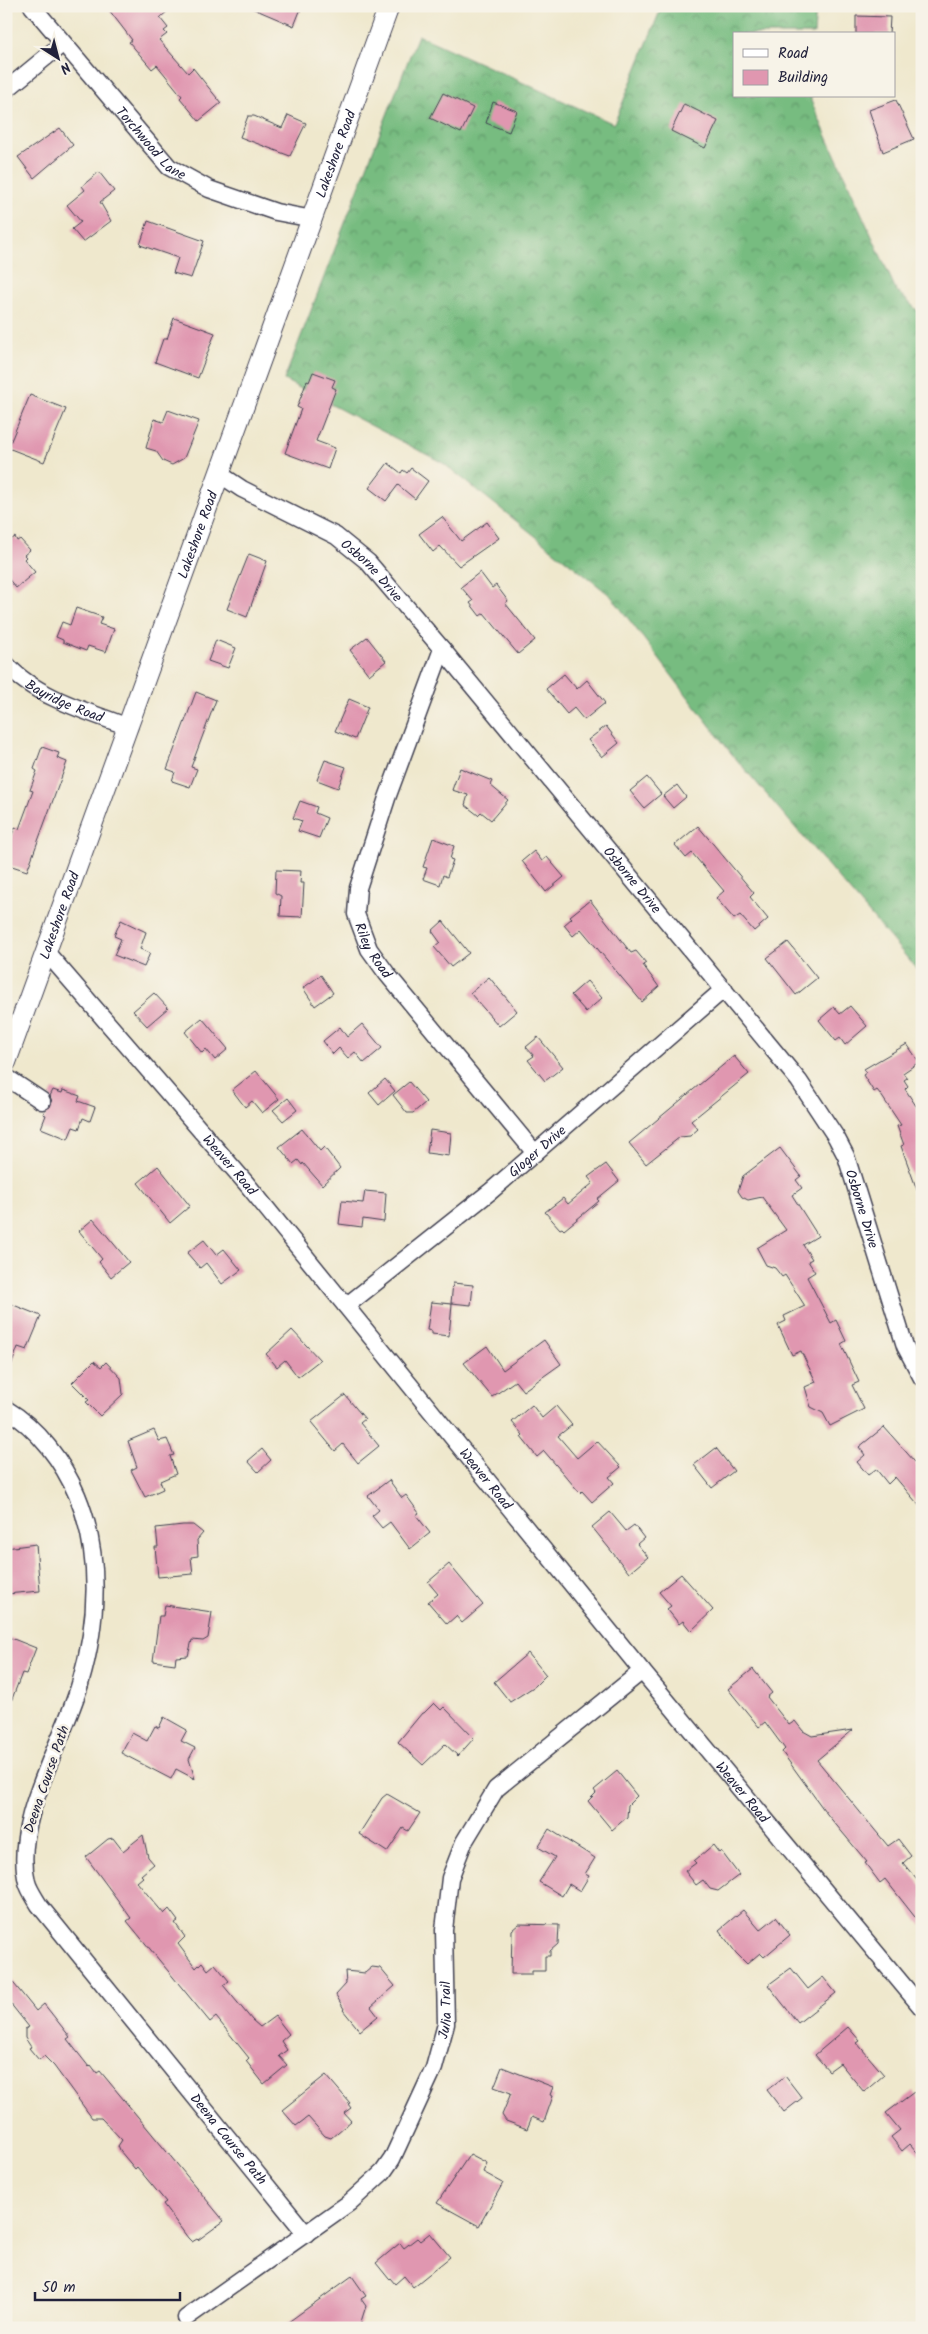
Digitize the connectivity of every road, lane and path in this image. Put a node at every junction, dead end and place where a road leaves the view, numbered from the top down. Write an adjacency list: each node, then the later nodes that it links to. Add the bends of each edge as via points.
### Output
1 (32, 6): 3 (street, Torchwood Lane)
2 (389, 6): 5 (street, Lakeshore Road)
3 (62, 44): 4 (street); 5 (street, Torchwood Lane, via 169,168 208,189 276,212)
4 (6, 90)
5 (313, 218): 6 (street, Lakeshore Road)
6 (221, 475): 7 (street, Osborne Drive, via 242,489 336,536 368,562); 9 (street, Lakeshore Road)
7 (442, 649): 11 (street, Osborne Drive); 15 (street, Riley Road, via 387,798 358,888 356,914 369,949 387,974)
8 (6, 664): 9 (street, Bayridge Road, via 42,692)
9 (129, 727): 10 (street, Lakeshore Road)
10 (47, 953): 12 (street, Lakeshore Road); 16 (street, Weaver Road, via 246,1183)
11 (724, 989): 15 (street, Gloger Drive); 17 (street, Osborne Drive, via 799,1081 846,1156 905,1346)
12 (6, 1062)
13 (6, 1077): 14 (street)
14 (42, 1101)
15 (535, 1153): 16 (street, Gloger Drive)
16 (346, 1306): 19 (street, Weaver Road)
17 (922, 1378)
18 (6, 1409): 21 (street, Deena Course Path, via 17,1415 47,1444 72,1483 91,1542 96,1583 94,1615 80,1684 34,1803 23,1848 27,1883 39,1905)
19 (642, 1670): 20 (street, Weaver Road); 21 (street, Julia Trail, via 496,1789 464,1842 450,1878 444,1930 446,2024 434,2068 383,2172 349,2203)
20 (922, 2008)
21 (306, 2234): 22 (street, Julia Trail)
22 (186, 2318)

